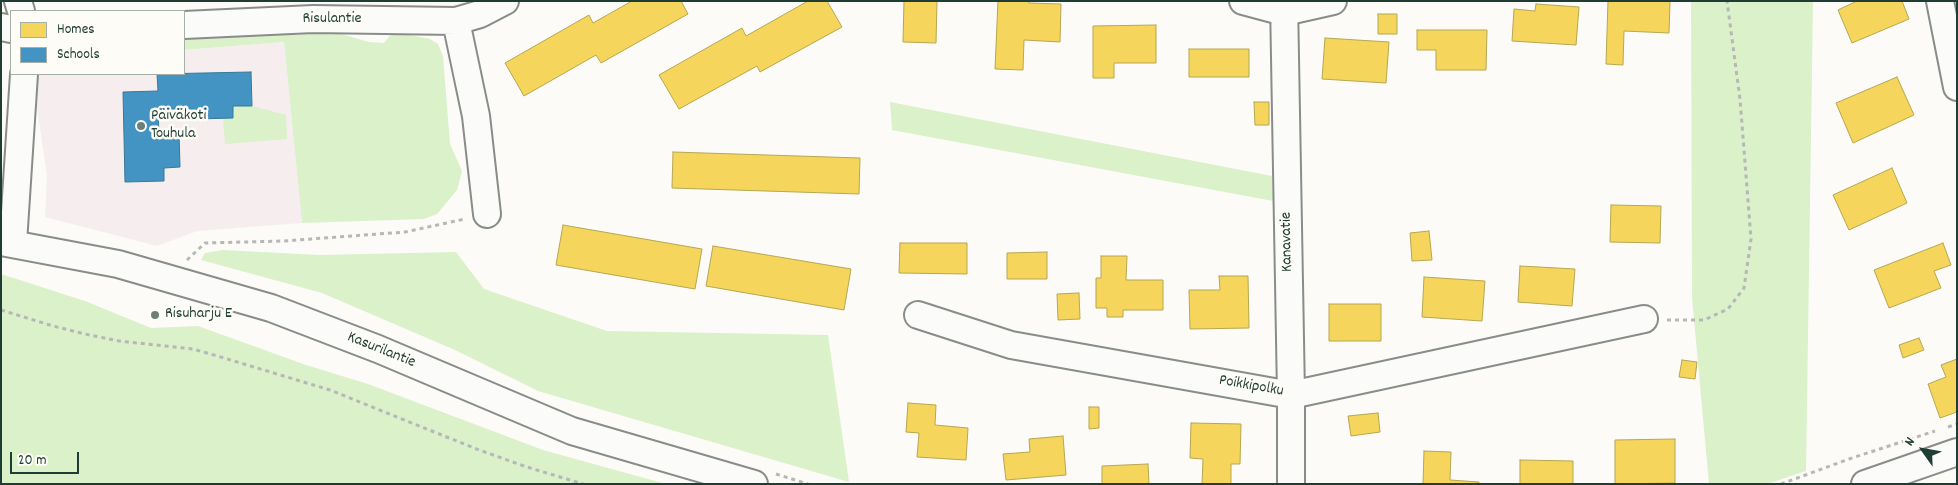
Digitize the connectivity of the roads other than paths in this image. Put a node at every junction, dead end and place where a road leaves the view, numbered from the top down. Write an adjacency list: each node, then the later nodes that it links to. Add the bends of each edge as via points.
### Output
1 (506, 1): 6 (street)
2 (1242, 1): 5 (street)
3 (1333, 1): 5 (street)
4 (1940, 1): 9 (street)
5 (1284, 6): 14 (street, Kanavatie)
6 (472, 12): 7 (street, Risulantie); 10 (street, via 476,116)
7 (185, 25)
8 (24, 75): 11 (street)
9 (1957, 87)
10 (488, 214)
11 (7, 242): 16 (street, Kasurilantie, via 118,264 271,308 378,349 572,431)
12 (918, 315): 14 (street, Poikkipolku, via 1011,345)
13 (1644, 319): 14 (street, Poikkipolku)
14 (1291, 395): 17 (street, Kanavatie)
15 (1957, 452): 18 (street)
16 (754, 484)
17 (1291, 484)
18 (1865, 484)

